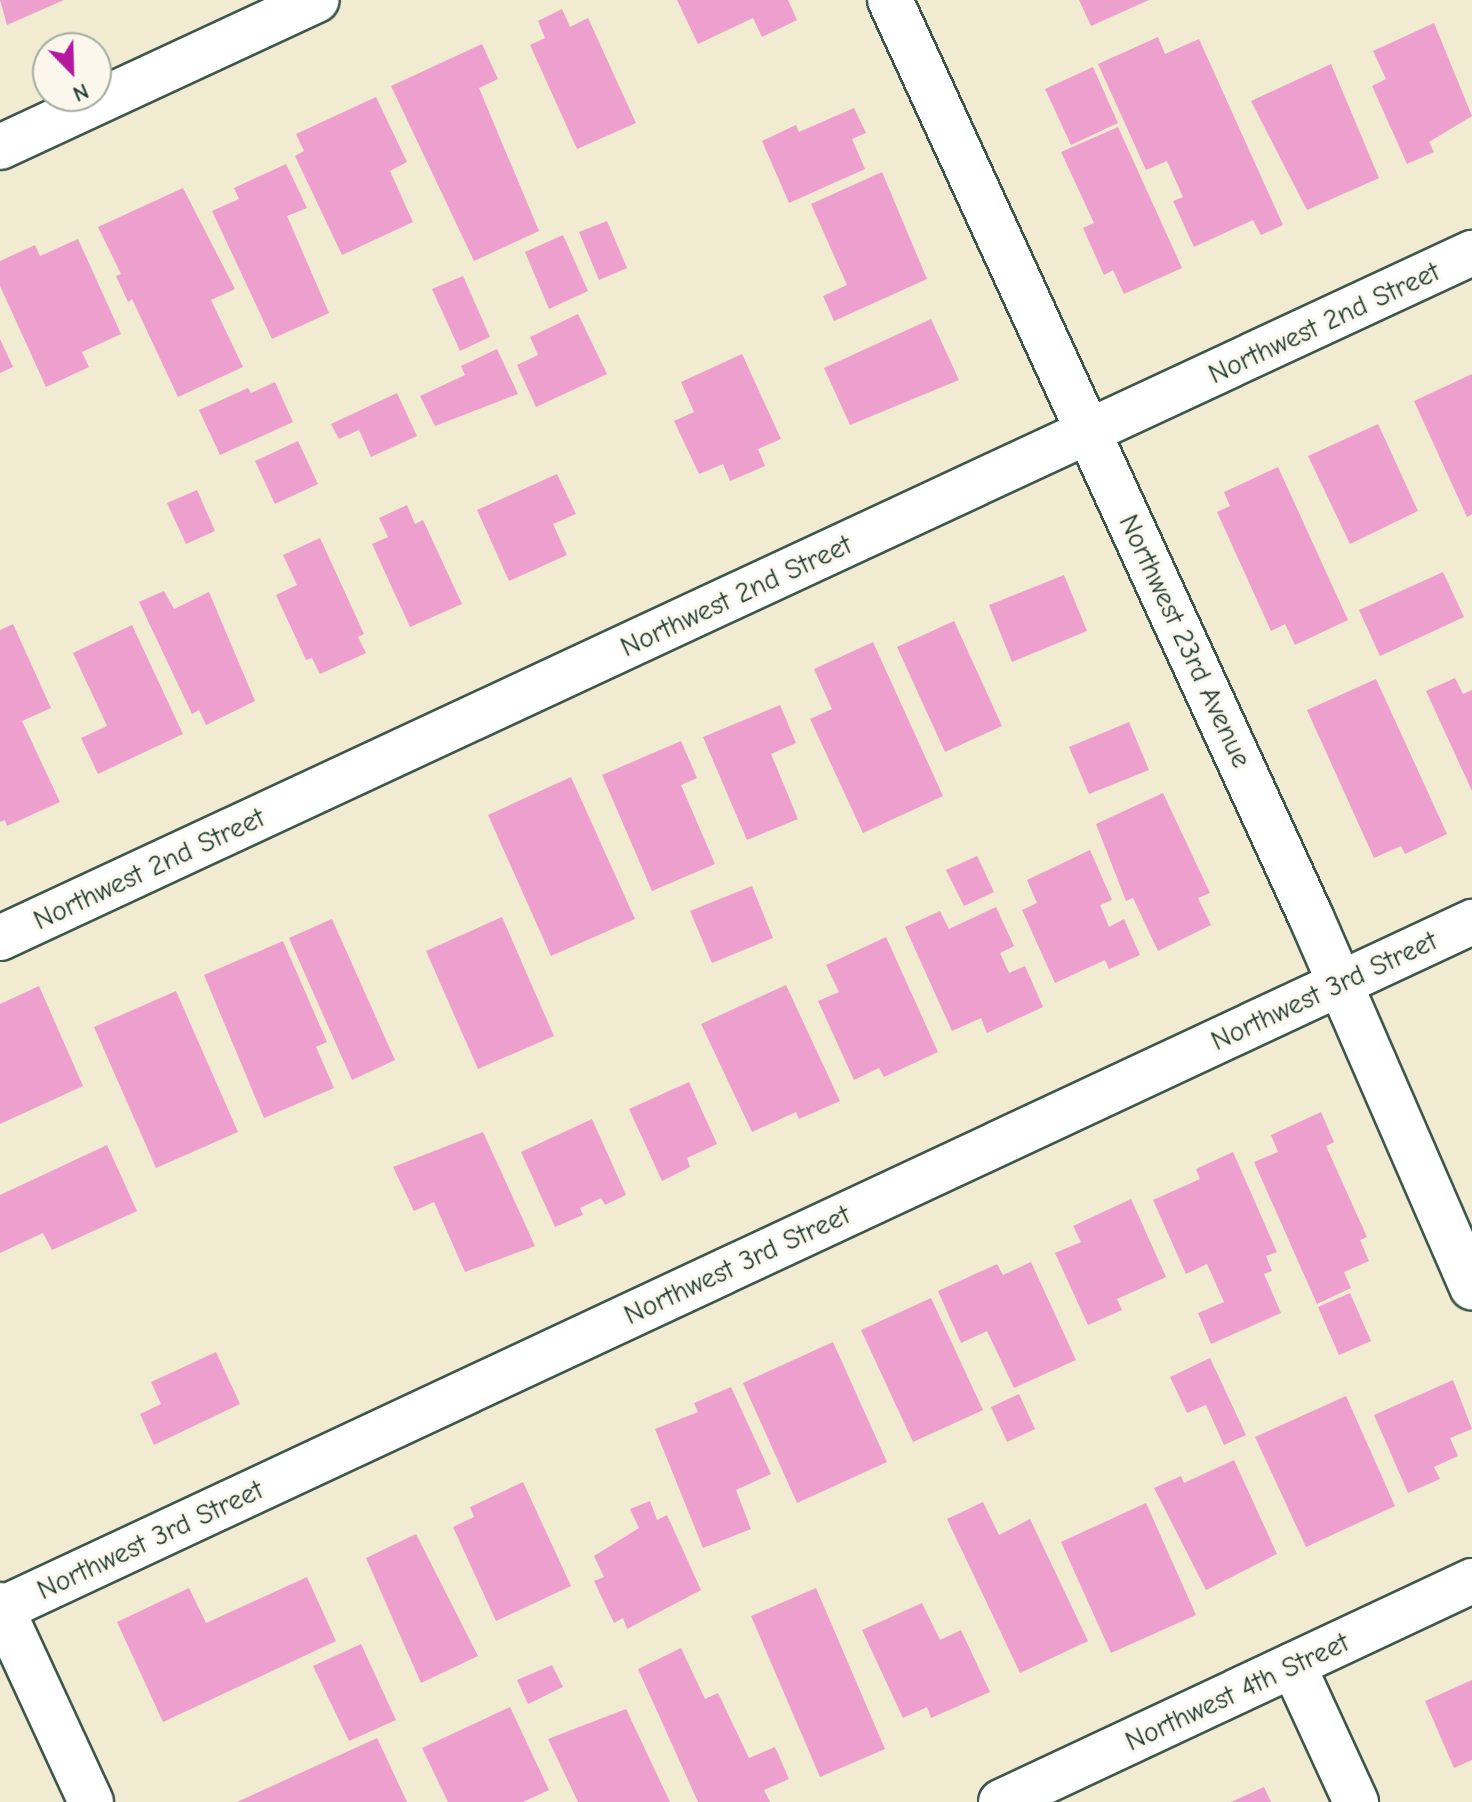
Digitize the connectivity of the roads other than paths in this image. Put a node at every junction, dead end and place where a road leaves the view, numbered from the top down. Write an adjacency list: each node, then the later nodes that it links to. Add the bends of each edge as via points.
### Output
1 (316, 0): 3 (street)
2 (890, 0): 5 (street, Northwest 23rd Avenue)
3 (0, 147)
4 (1472, 253): 5 (street, Northwest 2nd Street)
5 (1090, 432): 7 (street, Northwest 2nd Street); 8 (street, Northwest 23rd Avenue)
6 (1472, 922): 8 (street, Northwest 3rd Street)
7 (0, 938)
8 (1341, 983): 9 (street, Northwest 23rd Avenue); 11 (street, Northwest 3rd Street)
9 (1470, 1273)
10 (1472, 1581): 12 (street, Northwest 4th Street)
11 (1, 1607): 13 (street)
12 (1293, 1665): 14 (street, Northwest 4th Street); 15 (street)
13 (91, 1802)
14 (1001, 1802)
15 (1356, 1802)

